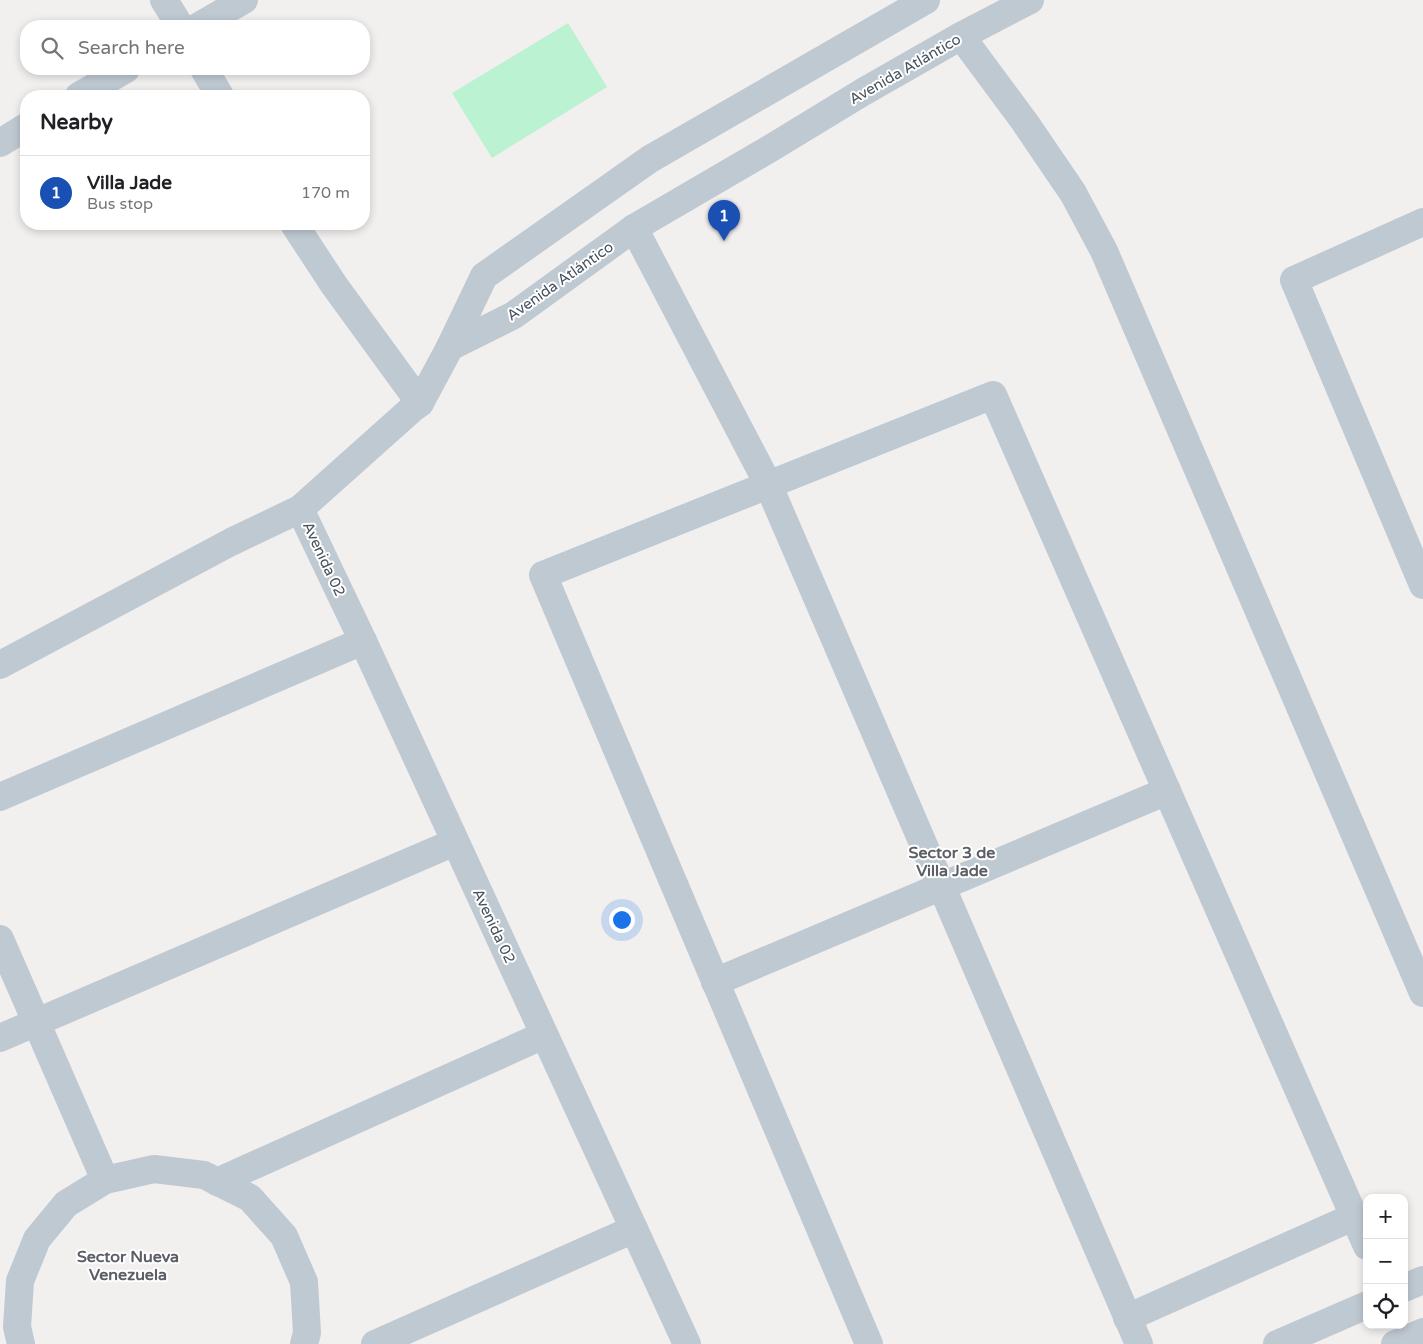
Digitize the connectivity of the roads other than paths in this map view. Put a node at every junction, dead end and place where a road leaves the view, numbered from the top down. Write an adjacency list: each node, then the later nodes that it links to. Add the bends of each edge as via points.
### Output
1 (164, 0): 5 (street)
2 (244, 0): 6 (street)
3 (926, 0): 17 (street, via 650,158 484,276)
4 (1030, 0): 7 (street, Avenida Atlántico)
5 (176, 20)
6 (209, 20)
7 (961, 36): 15 (street, Avenida Atlántico); 30 (street, via 1024,120 1104,251)
8 (116, 75): 10 (street)
9 (208, 75): 11 (street)
10 (89, 90)
11 (216, 90)
12 (20, 131): 13 (street)
13 (0, 143)
14 (1423, 222): 21 (street, via 1294,280)
15 (634, 228): 17 (street, Avenida Atlántico, via 514,316); 19 (street)
16 (298, 230): 18 (street, via 334,286)
17 (450, 347): 18 (street)
18 (420, 403): 20 (street)
19 (768, 484): 24 (street, via 993,395); 27 (street); 29 (street, via 543,575)
20 (300, 509): 22 (street, Avenida 02); 23 (street, via 231,542)
21 (1423, 585)
22 (363, 641): 25 (street); 26 (street, Avenida 02)
23 (0, 665)
24 (1167, 791): 27 (street); 36 (street)
25 (0, 797)
26 (455, 842): 31 (street); 32 (street, Avenida 02)
27 (942, 886): 29 (street); 44 (street)
28 (0, 939): 31 (street)
29 (716, 982): 50 (street)
30 (1423, 993)
31 (36, 1022): 33 (street); 34 (street)
32 (544, 1034): 35 (street); 37 (street, Avenida 02)
33 (0, 1038)
34 (105, 1180): 35 (street, via 154,1169 204,1175); 39 (street, via 66,1204 37,1239)
35 (217, 1182): 47 (street, via 250,1198 284,1236 304,1282 307,1332)
36 (1353, 1217): 38 (street); 44 (street)
37 (634, 1230): 48 (street); 49 (street, Avenida 02)
38 (1364, 1239)
39 (27, 1265): 40 (street); 46 (street, via 20,1281 17,1327)
40 (0, 1277)
41 (1423, 1280): 42 (street)
42 (1408, 1286)
43 (1363, 1306): 52 (street)
44 (1127, 1318): 51 (street)
45 (1423, 1332): 53 (street)
46 (21, 1344)
47 (304, 1344)
48 (375, 1344)
49 (687, 1344)
50 (869, 1344)
51 (1139, 1344)
52 (1278, 1344)
53 (1396, 1344)

